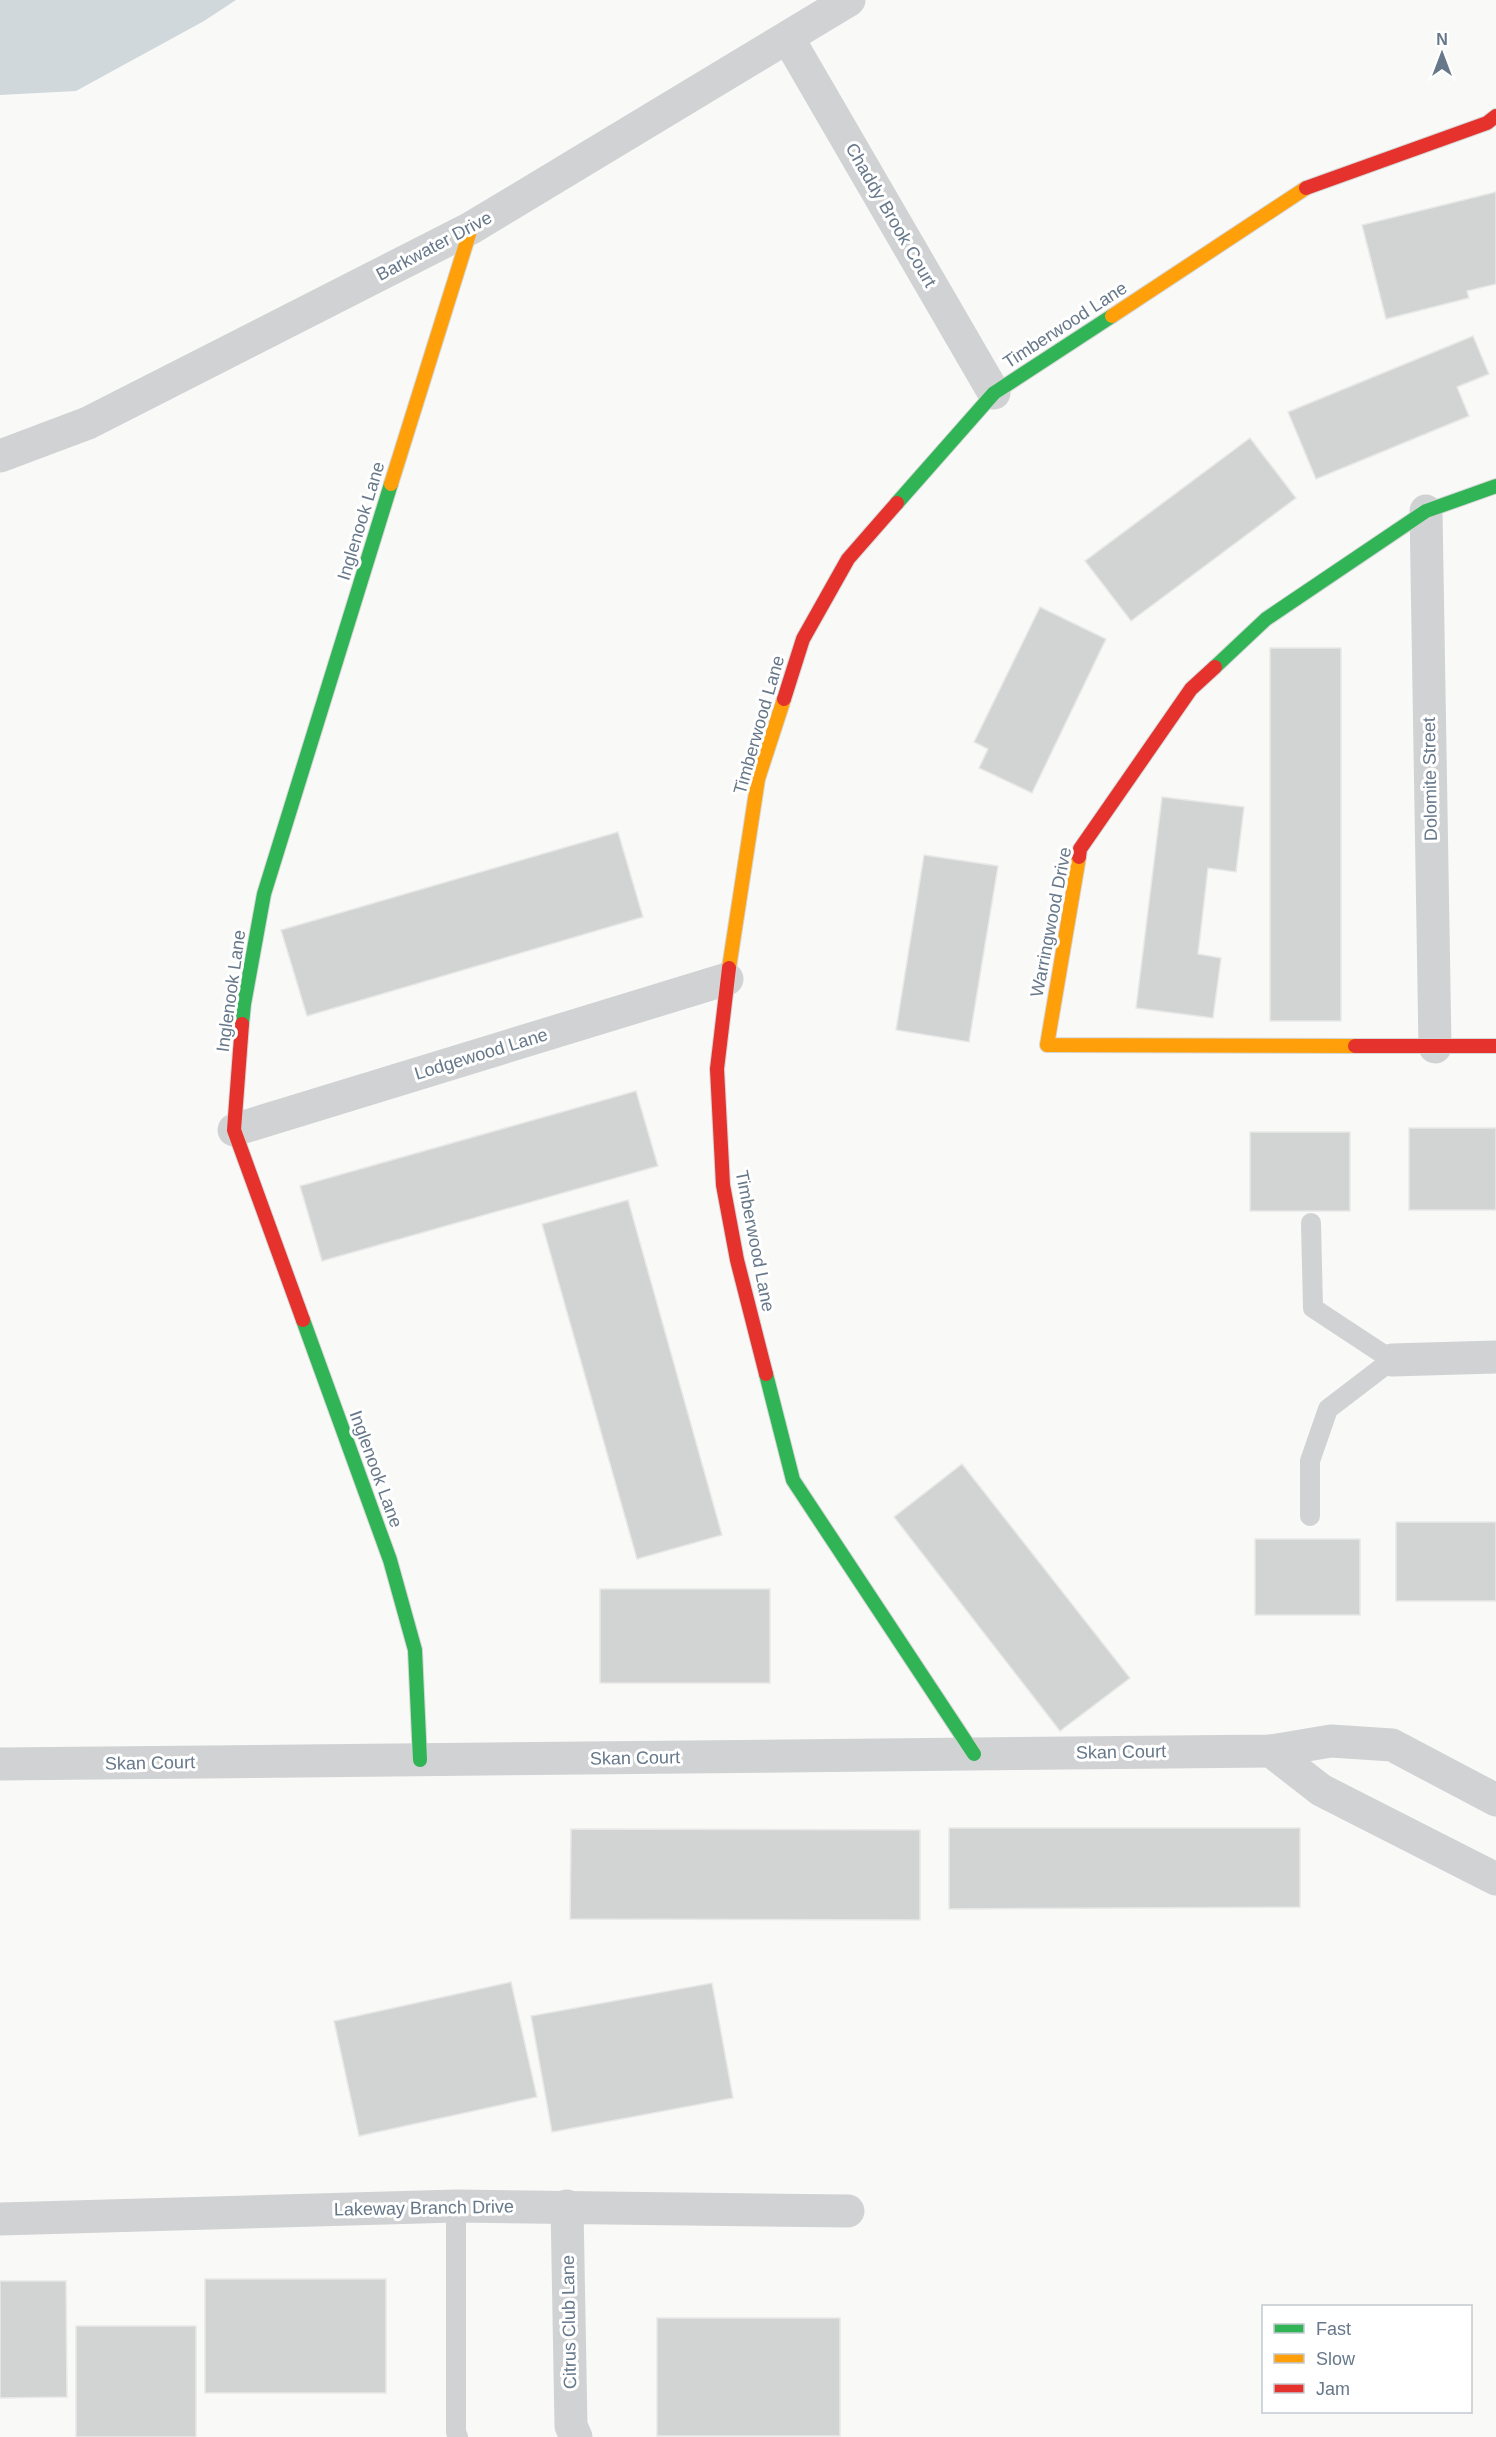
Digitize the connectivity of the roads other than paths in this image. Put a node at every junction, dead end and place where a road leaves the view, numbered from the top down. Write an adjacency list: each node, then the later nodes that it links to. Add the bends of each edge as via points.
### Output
1 (849, 0): 2 (street, Barkwater Drive)
2 (788, 38): 4 (street, Barkwater Drive); 5 (street, Chaddy Brook Court)
3 (1496, 116): 5 (street, Timberwood Lane, via 1487,123 1306,188)
4 (471, 228): 6 (street, Barkwater Drive, via 88,423); 12 (street, Inglenook Lane, via 264,894 244,1004)
5 (994, 393): 9 (street, Timberwood Lane, via 848,559 803,639 758,779)
6 (0, 456)
7 (1496, 486): 8 (street, Warringwood Drive)
8 (1426, 511): 11 (street, Dolomite Street); 11 (street, Warringwood Drive, via 1266,618 1191,689 1080,849 1047,1045)
9 (727, 979): 12 (street, Lodgewood Lane); 18 (street, Timberwood Lane, via 717,1069 723,1185 737,1260 793,1480)
10 (1496, 1046): 11 (street, Warringwood Drive)
11 (1435, 1047)
12 (234, 1130): 19 (street, Inglenook Lane, via 390,1560 415,1650)
13 (1311, 1223): 15 (lane, via 1313,1308)
14 (1496, 1357): 15 (street)
15 (1392, 1360): 16 (lane, via 1328,1409 1310,1461)
16 (1310, 1516)
17 (1271, 1751): 18 (street, Skan Court); 21 (street, Skan Court, via 1331,1741 1392,1745); 22 (street, via 1321,1790)
18 (974, 1754): 19 (street, Skan Court)
19 (420, 1760): 20 (street, Skan Court)
20 (0, 1764)
21 (1496, 1800)
22 (1496, 1879)
23 (456, 2206): 24 (street, Lakeway Branch Drive); 26 (street, Lakeway Branch Drive); 27 (lane)
24 (567, 2206): 25 (street, Lakeway Branch Drive); 28 (street, Citrus Club Lane, via 571,2427)
25 (848, 2211)
26 (0, 2219)
27 (459, 2437)
28 (576, 2437)

